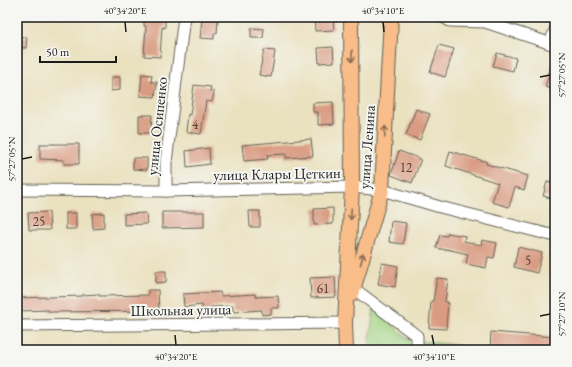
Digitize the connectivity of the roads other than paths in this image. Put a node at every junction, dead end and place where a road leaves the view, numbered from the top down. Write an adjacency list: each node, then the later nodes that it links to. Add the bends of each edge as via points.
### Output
1 (184, 17): 10 (street, улица Осипенко, via 166,162)
2 (352, 17): 7 (main road, улица Ленина, one-way to 7)
3 (391, 17): 9 (main road, улица Ленина, one-way to 3)
4 (444, 17): 6 (street, via 450,20 485,22)
5 (555, 30): 6 (street)
6 (552, 44)
7 (352, 188): 9 (street, улица Клары Цеткин); 10 (street, улица Клары Цеткин); 13 (main road, улица Ленина, one-way to 13)
8 (17, 190): 10 (street, улица Клары Цеткин)
9 (382, 190): 11 (street, улица Клары Цеткин); 12 (main road, улица Ленина, one-way to 9)
10 (166, 191)
11 (555, 236)
12 (353, 288): 13 (main road, улица Ленина); 16 (street, via 417,336)
13 (345, 323): 14 (street, Школьная улица); 15 (main road, улица Ленина)
14 (17, 326)
15 (346, 350)
16 (417, 350)

